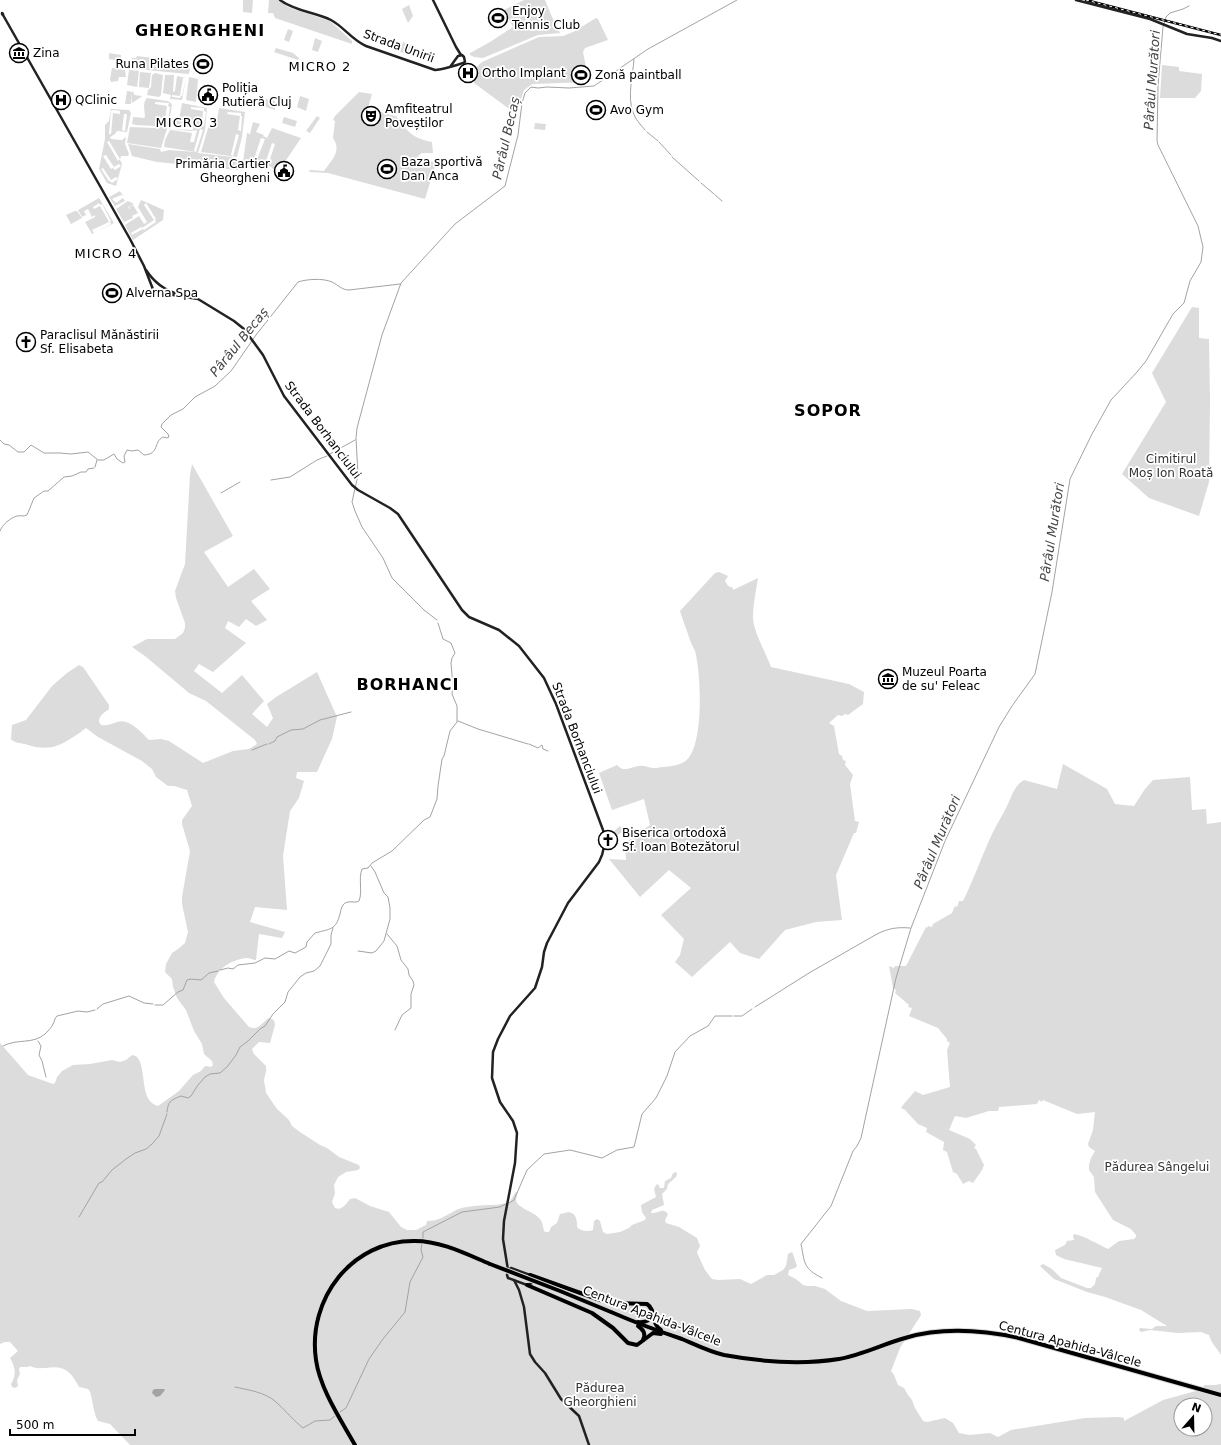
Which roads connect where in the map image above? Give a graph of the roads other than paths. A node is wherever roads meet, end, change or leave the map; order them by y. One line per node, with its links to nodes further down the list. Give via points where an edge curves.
1 (280, 0): 11 (main road, Strada Unirii, via 331,20 366,46 435,70)
2 (433, 0): 7 (main road)
3 (1076, 0): 6 (main road, via 1161,23 1187,34)
4 (0, 10): 5 (main road)
5 (2, 15): 12 (main road)
6 (1221, 41)
7 (456, 47): 8 (main road); 9 (main road)
8 (462, 55): 9 (main road); 10 (main road, via 465,60 463,64)
9 (457, 58): 10 (main road); 11 (main road, Strada Unirii)
10 (459, 64): 11 (main road, Strada Unirii)
11 (450, 67)
12 (144, 266): 13 (main road, via 161,287); 13 (main road, Strada Borhanciului, via 153,291 157,294)
13 (189, 297): 14 (main road, Strada Borhanciului, via 205,302 244,329 263,354 284,396 354,487 397,513 464,612 496,628 523,650 548,685 604,833 601,859 568,903 547,943 535,988 510,1016 493,1052 492,1078 500,1102 513,1121 517,1133 515,1163 504,1221 503,1248)
14 (507, 1261): 15 (main road, Strada Borhanciului); 16 (main road, Strada Borhanciului)
15 (511, 1268): 16 (main road); 17 (main road)
16 (508, 1270): 19 (main road, via 508,1276)
17 (530, 1275): 18 (highway); 20 (main road)
18 (539, 1278): 20 (highway); 24 (highway, via 606,1302 645,1304)
19 (514, 1280): 21 (main road); 23 (main road)
20 (532, 1282): 21 (main road); 22 (highway)
21 (524, 1284): 22 (highway); 23 (main road, via 519,1285)
22 (535, 1289): 27 (highway, via 598,1317 628,1343)
23 (519, 1290): 30 (main road, via 524,1307 530,1354 561,1399 579,1416)
24 (653, 1311): 25 (highway, via 650,1319 643,1322); 26 (highway, via 654,1322 658,1328)
25 (611, 1312): 26 (highway, Centura Apahida-Vâlcele); 27 (highway, via 642,1329 645,1335); 29 (highway, Centura Apahida-Vâlcele, bridge, via 441,1245 425,1241 403,1242 374,1250 344,1270 334,1282 322,1303 315,1330 316,1361 325,1388)
26 (683, 1340): 27 (highway, via 653,1333); 28 (highway, Centura Apahida-Vâlcele, via 724,1354 769,1361 806,1362 840,1359 914,1336 944,1332 980,1332 1019,1338)
27 (641, 1343)
28 (1221, 1395)
29 (355, 1445)
30 (588, 1445)

